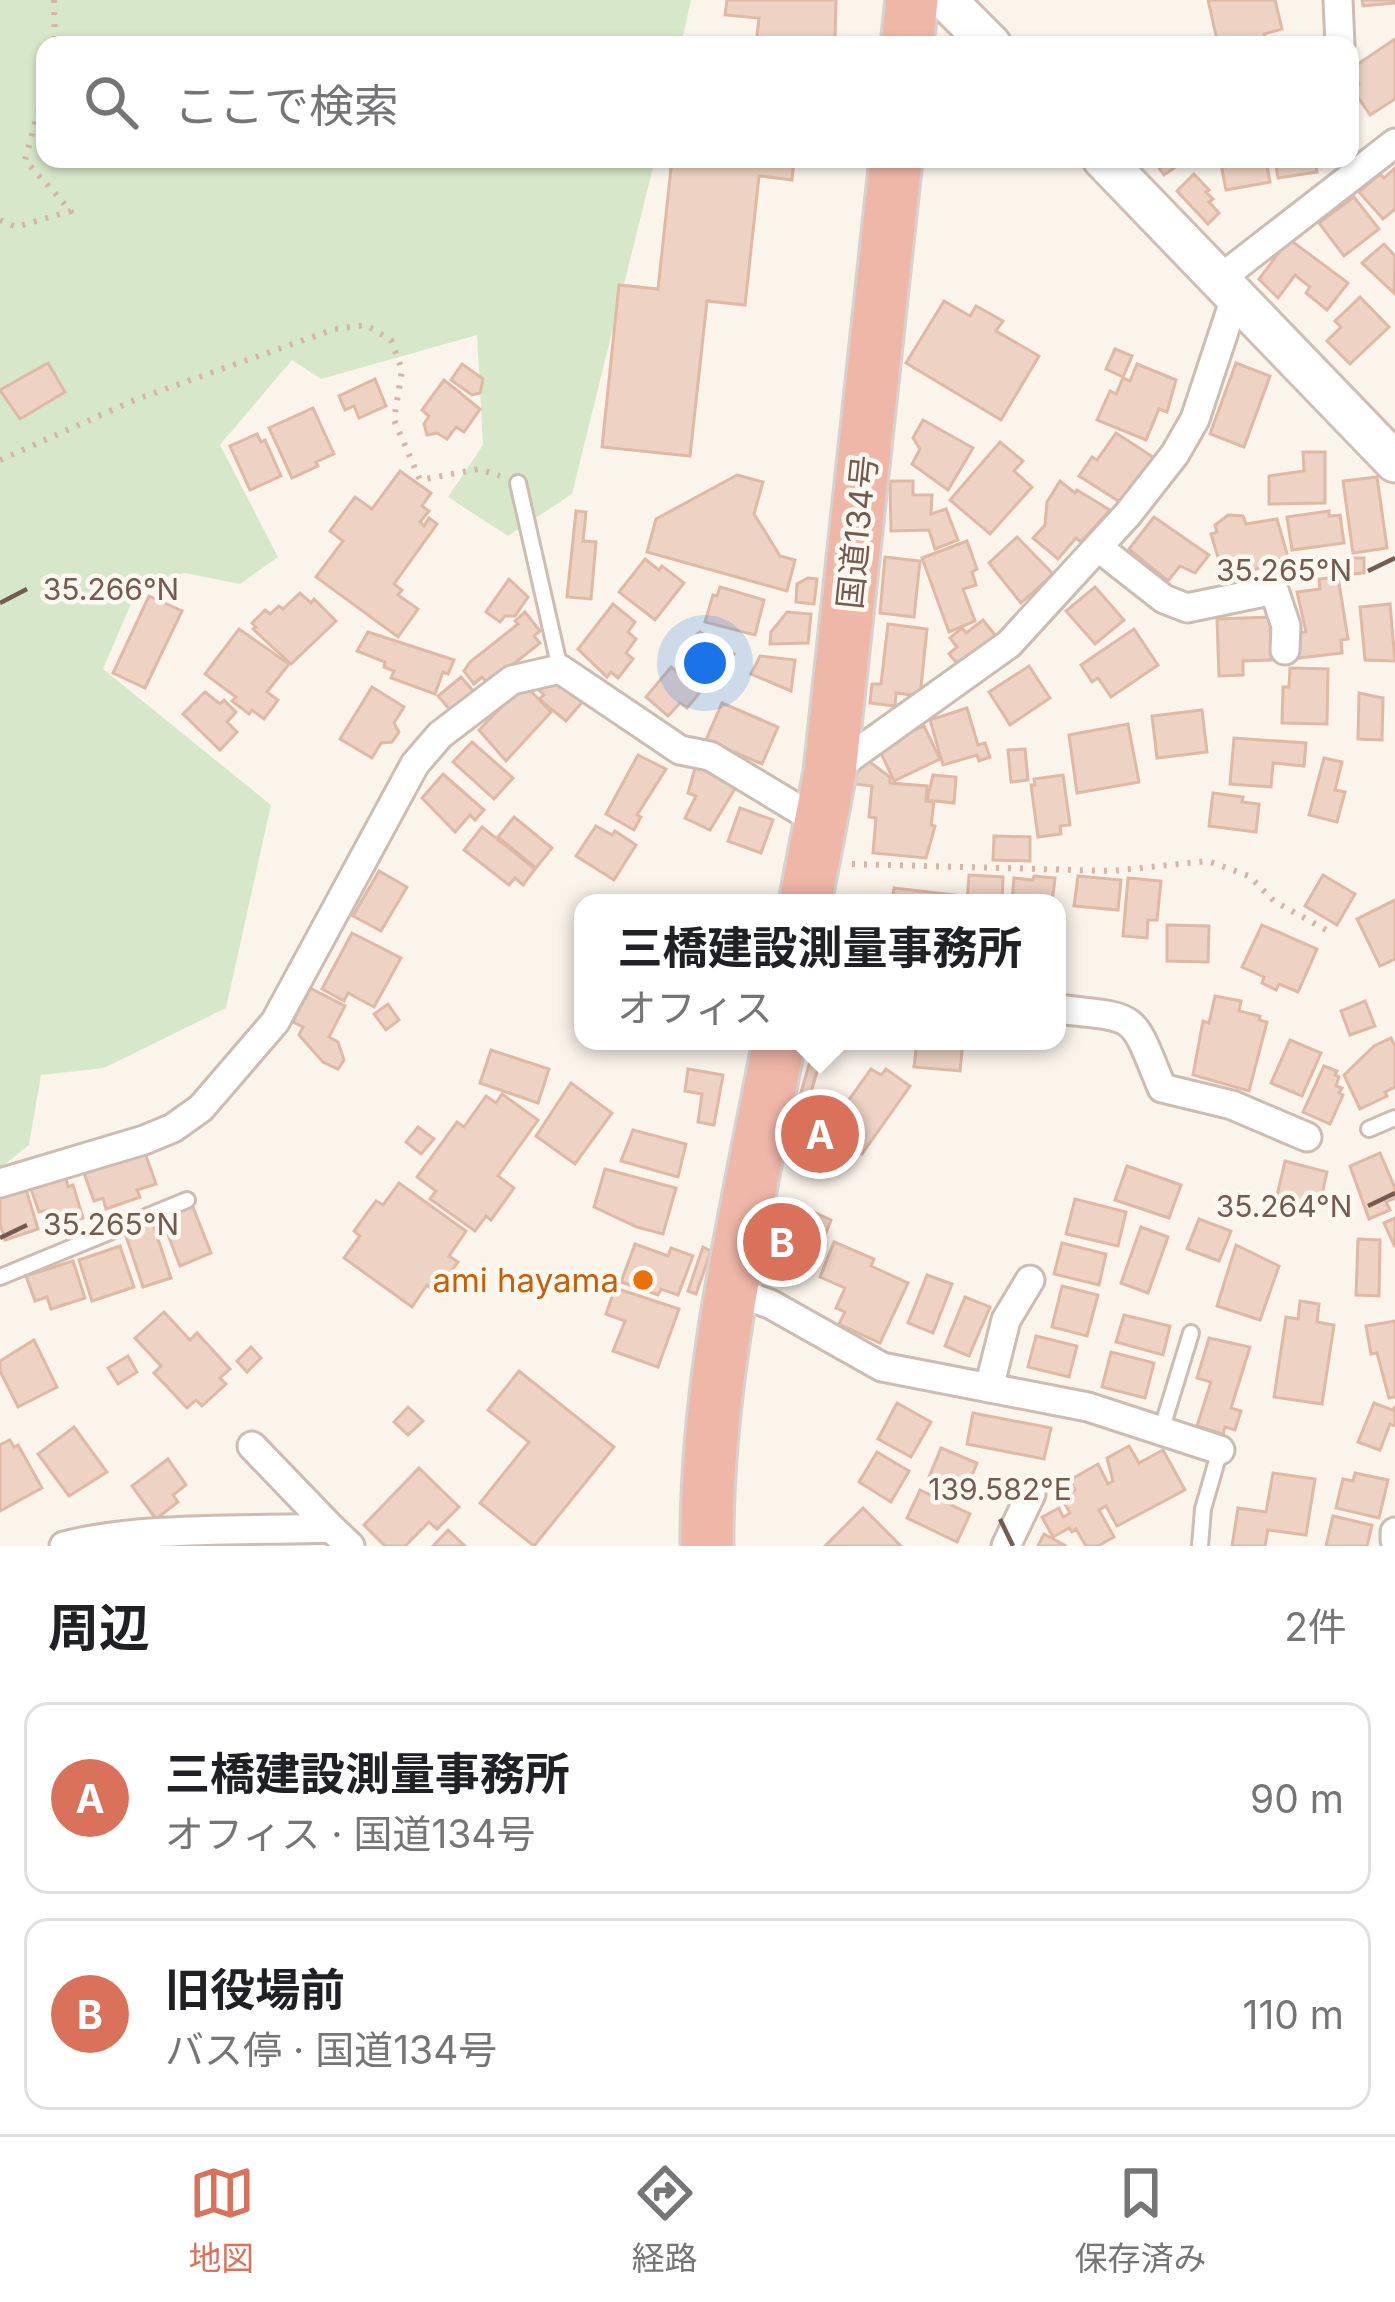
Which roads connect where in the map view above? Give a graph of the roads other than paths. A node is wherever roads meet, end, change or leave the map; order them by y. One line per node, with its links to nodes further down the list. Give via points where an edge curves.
1 (912, 0): 4 (highway)
2 (946, 0): 5 (street)
3 (1338, 0): 6 (street)
4 (909, 36)
5 (982, 36)
6 (1340, 36)
7 (1395, 143): 8 (street)
8 (1359, 162)
9 (895, 168): 18 (highway, 国道134号)
10 (1112, 168): 12 (street)
11 (1347, 168): 12 (street)
12 (1228, 287): 13 (street); 15 (street, via 1195,419)
13 (1395, 462)
14 (518, 483): 17 (lane)
15 (1099, 548): 16 (street, via 1163,599 1187,608 1274,590); 18 (street, via 1009,644)
16 (1285, 650)
17 (560, 669): 19 (street, via 680,750 710,756); 26 (street, via 512,680 415,764 275,1022 201,1108 144,1140)
18 (830, 772): 19 (highway, 国道134号)
19 (818, 837): 20 (highway, 国道134号)
20 (807, 894)
21 (1066, 1010): 25 (street, via 1124,1017 1137,1027 1162,1088)
22 (777, 1050): 30 (highway)
23 (1395, 1118): 24 (lane)
24 (1369, 1129)
25 (1307, 1136)
26 (0, 1183)
27 (187, 1200): 28 (lane)
28 (0, 1277)
29 (1030, 1280): 32 (street, via 1006,1320)
30 (733, 1291): 32 (street, via 882,1367); 39 (highway, via 709,1449)
31 (1191, 1334): 33 (lane)
32 (989, 1388): 33 (street)
33 (1161, 1431): 35 (street)
34 (252, 1446): 37 (street)
35 (1220, 1450): 41 (lane)
36 (1030, 1494): 40 (street)
37 (340, 1537): 38 (street, via 154,1535)
38 (64, 1546)
39 (707, 1546)
40 (1006, 1546)
41 (1200, 1546)

